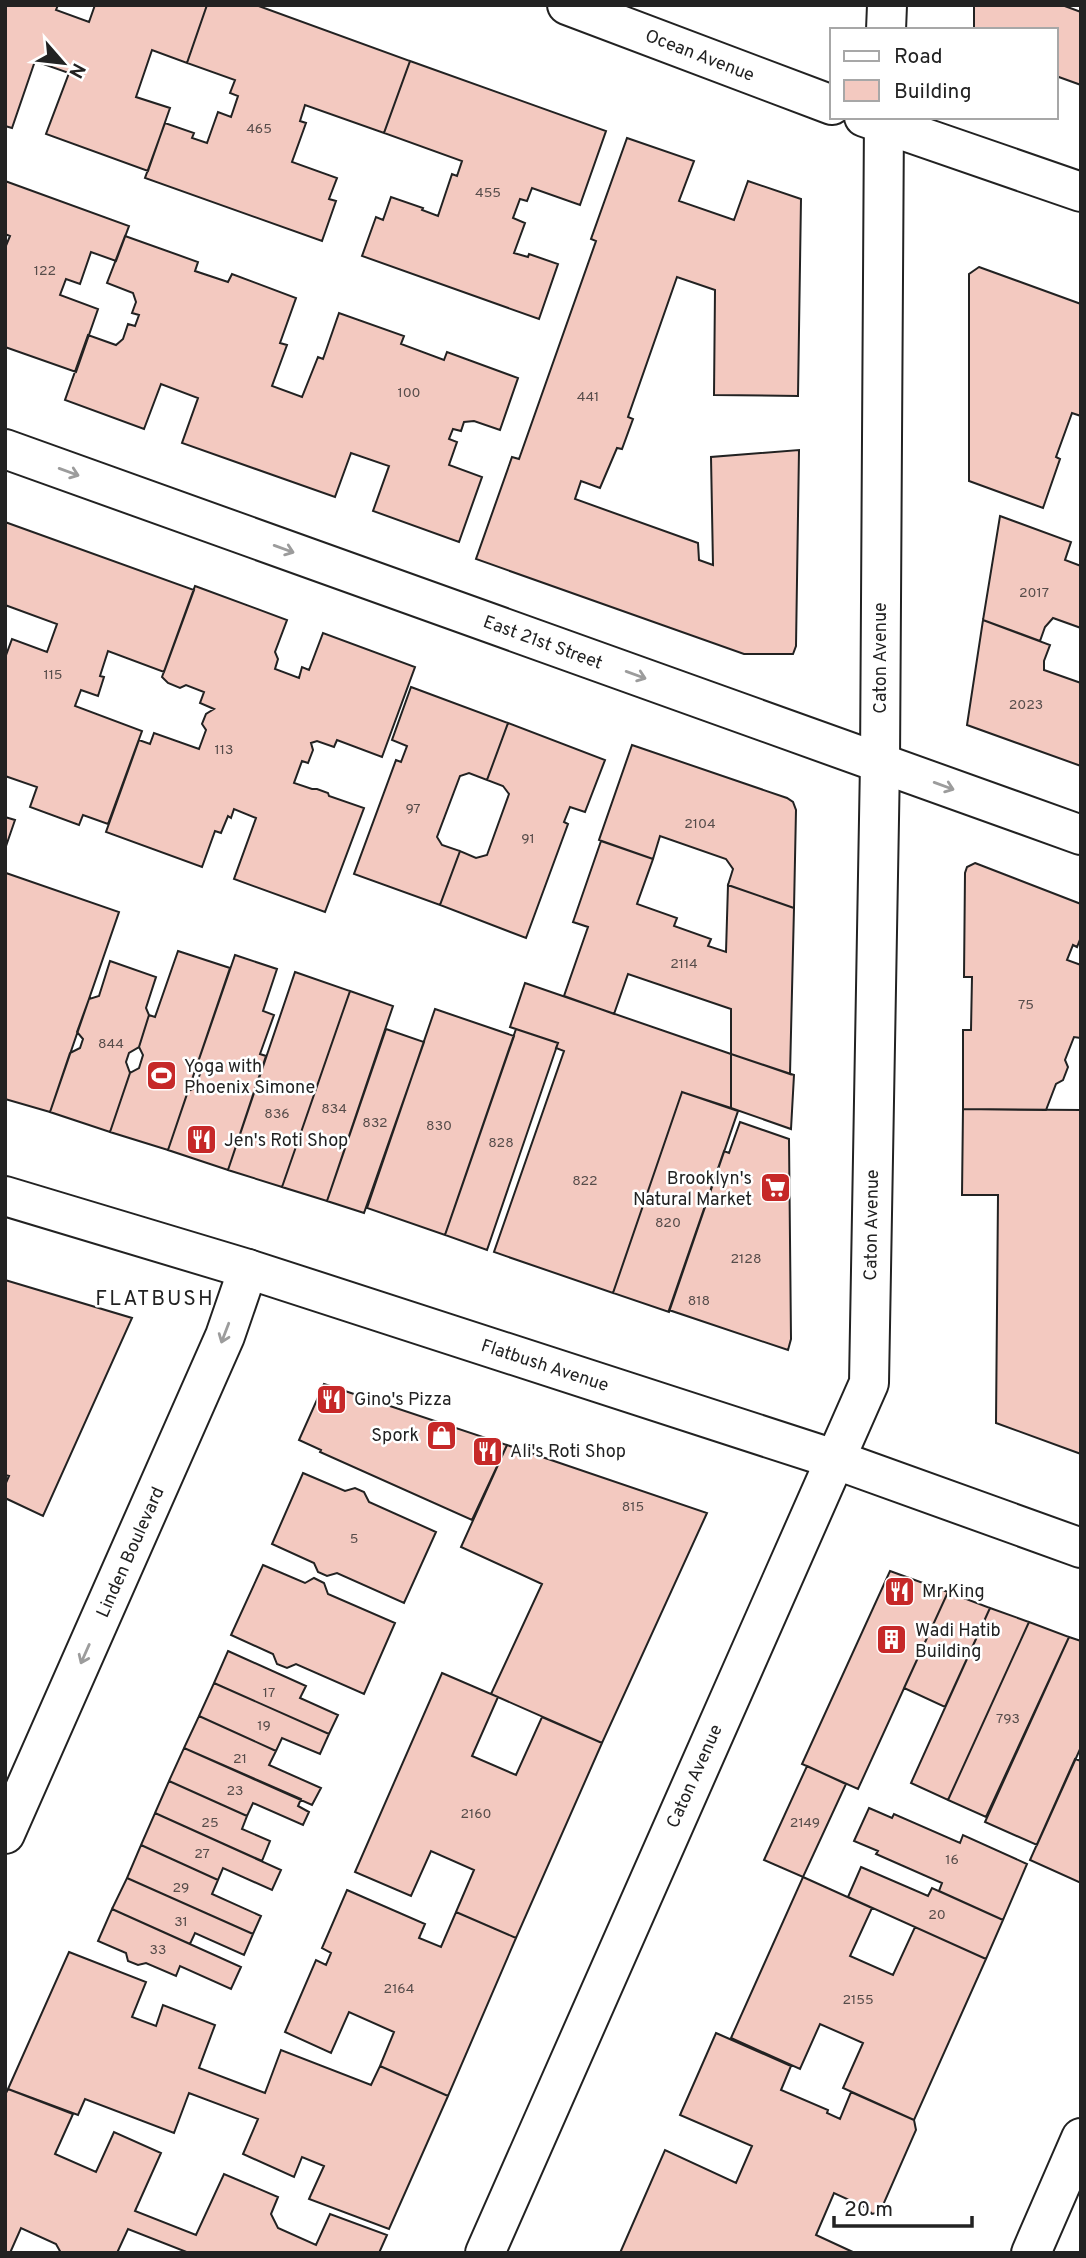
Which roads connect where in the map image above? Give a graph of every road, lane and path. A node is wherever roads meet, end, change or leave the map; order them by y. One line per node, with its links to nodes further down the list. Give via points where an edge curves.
1 (567, 5): 4 (main road, Ocean Avenue)
2 (887, 5): 3 (main road)
3 (886, 28)
4 (830, 104)
5 (877, 120): 6 (main road); 8 (main road, Caton Avenue)
6 (1081, 192)
7 (5, 449): 8 (main road, East 21st Street, one-way to 8)
8 (880, 763): 9 (main road, East 21st Street, one-way to 9); 12 (main road, Caton Avenue, via 869,1383)
9 (1081, 835)
10 (5, 1196): 11 (main road, Flatbush Avenue)
11 (248, 1269): 12 (main road, Flatbush Avenue); 14 (main road, Linden Boulevard, one-way to 14, via 225,1336)
12 (834, 1459): 13 (main road, Flatbush Avenue); 16 (main road, Caton Avenue)
13 (1081, 1548)
14 (5, 1834)
15 (1081, 2138): 17 (main road)
16 (485, 2253)
17 (1031, 2253)

